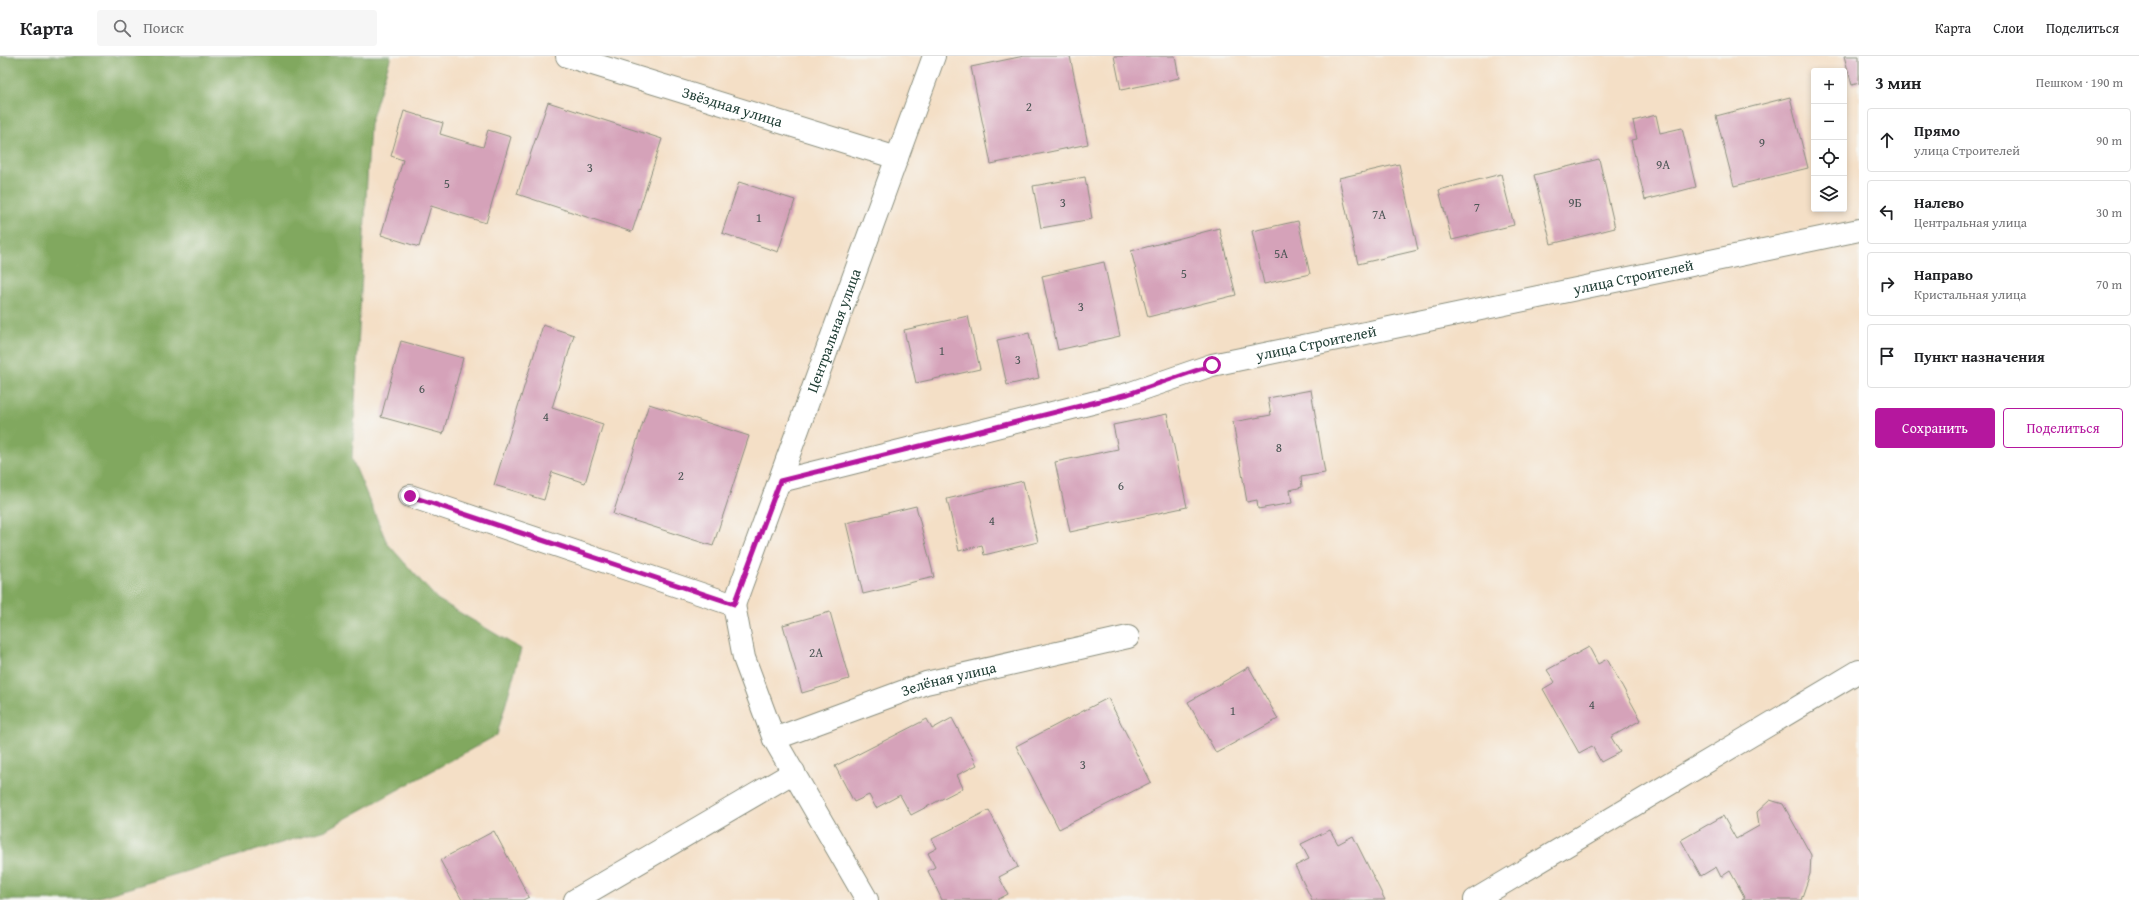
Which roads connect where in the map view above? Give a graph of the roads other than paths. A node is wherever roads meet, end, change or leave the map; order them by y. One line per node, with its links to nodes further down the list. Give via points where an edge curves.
1 (568, 56): 3 (street, Звёздная улица)
2 (934, 56): 3 (street, Центральная улица)
3 (897, 158): 5 (street, Центральная улица)
4 (1859, 230): 5 (street, улица Строителей, via 1212,365 1128,394)
5 (780, 481): 7 (street, Центральная улица)
6 (410, 496): 7 (street)
7 (734, 604): 10 (street, via 744,658)
8 (1128, 637): 10 (street, Зелёная улица, via 926,683)
9 (1859, 671): 14 (street)
10 (774, 739): 11 (street)
11 (794, 772): 12 (street); 13 (street)
12 (575, 900)
13 (867, 900)
14 (1475, 900)

